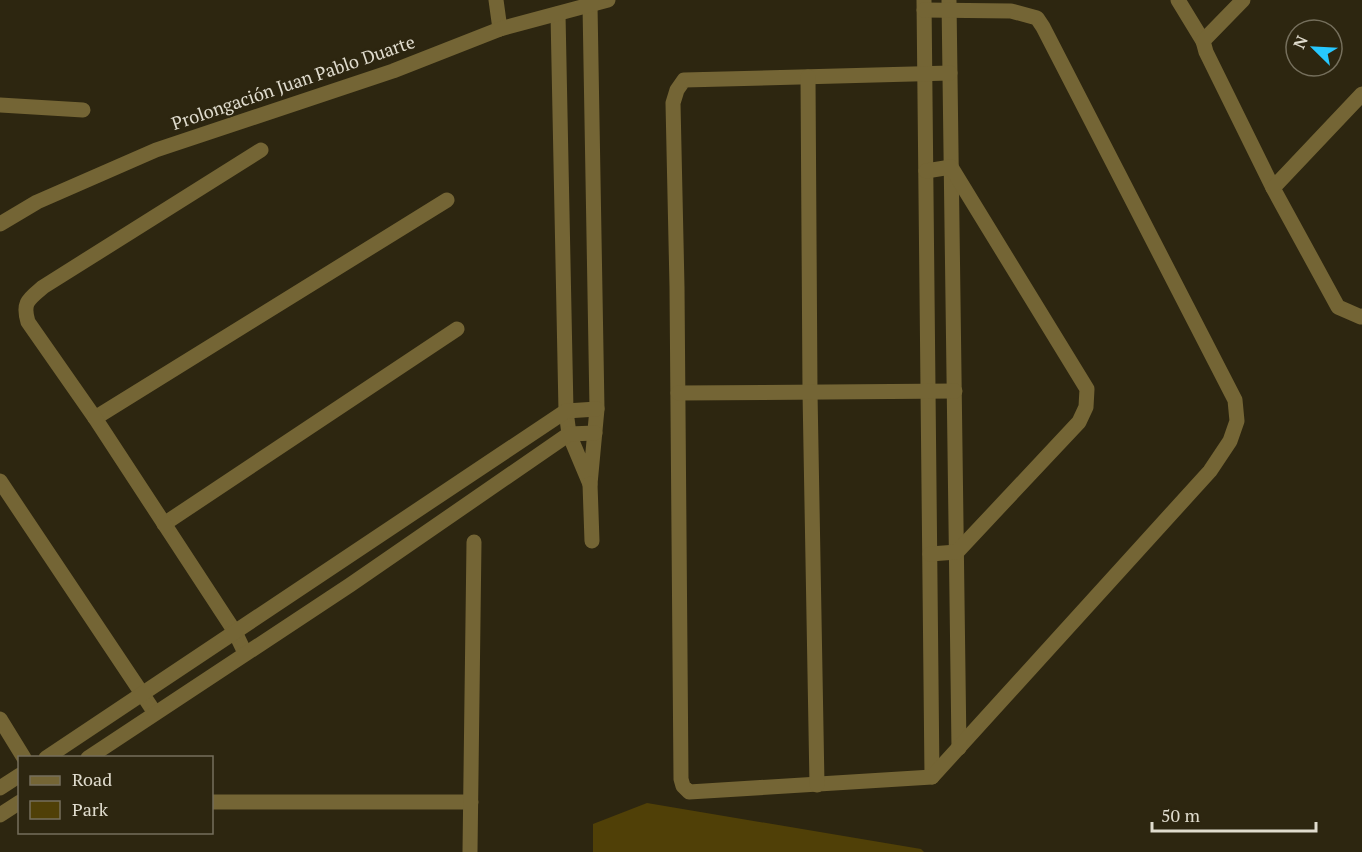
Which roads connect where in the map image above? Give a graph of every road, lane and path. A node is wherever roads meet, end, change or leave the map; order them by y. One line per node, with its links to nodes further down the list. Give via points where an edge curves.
1 (496, 0): 9 (street)
2 (609, 0): 5 (street, Prolongación Juan Pablo Duarte)
3 (1178, 0): 10 (street)
4 (1243, 0): 10 (street)
5 (590, 5): 8 (street, Prolongación Juan Pablo Duarte); 29 (street)
6 (924, 5): 7 (street); 12 (street)
7 (949, 5): 11 (street); 46 (street, via 1011,11 1037,18 1044,27 1234,400 1237,421 1230,441 1210,471)
8 (558, 14): 9 (street, Prolongación Juan Pablo Duarte); 30 (street)
9 (500, 29): 22 (street, Prolongación Juan Pablo Duarte, via 393,71 156,150 37,202)
10 (1203, 41): 20 (street)
11 (950, 73): 12 (street); 18 (street)
12 (925, 74): 13 (street); 19 (street)
13 (808, 77): 27 (street); 28 (street, via 684,80 678,90 673,103)
14 (1362, 94): 20 (street)
15 (0, 105): 16 (street)
16 (82, 110)
17 (261, 150): 31 (street, via 44,286 28,300 28,322)
18 (951, 168): 19 (street); 26 (street); 39 (street, via 1087,389 1086,407 1079,422)
19 (926, 171): 25 (street)
20 (1273, 188): 23 (street, via 1338,307)
21 (447, 200): 31 (street)
22 (0, 224)
23 (1362, 316)
24 (457, 329): 36 (street)
25 (928, 391): 26 (street); 27 (street); 40 (street)
26 (955, 391): 39 (street)
27 (810, 392): 28 (street); 52 (street)
28 (678, 393): 52 (street, via 683,786 689,792)
29 (597, 409): 30 (street); 32 (street)
30 (566, 411): 33 (street); 41 (street)
31 (95, 418): 36 (street)
32 (595, 433): 33 (street); 35 (street)
33 (569, 434): 35 (street); 42 (street)
34 (0, 481): 43 (street)
35 (590, 484): 38 (street)
36 (164, 524): 41 (street)
37 (474, 542): 55 (street)
38 (592, 542)
39 (957, 552): 40 (street); 46 (street)
40 (930, 554): 51 (street)
41 (235, 632): 42 (street); 43 (street)
42 (245, 653): 44 (street)
43 (141, 694): 44 (street); 48 (street)
44 (154, 713): 49 (street)
45 (0, 719): 47 (street)
46 (959, 748): 51 (street)
47 (23, 756)
48 (49, 756)
49 (91, 756)
50 (18, 776): 53 (street)
51 (932, 777): 52 (street)
52 (817, 785)
53 (0, 788)
54 (213, 802): 55 (street)
55 (471, 802): 58 (street)
56 (18, 803): 57 (street)
57 (0, 815)
58 (470, 852)

